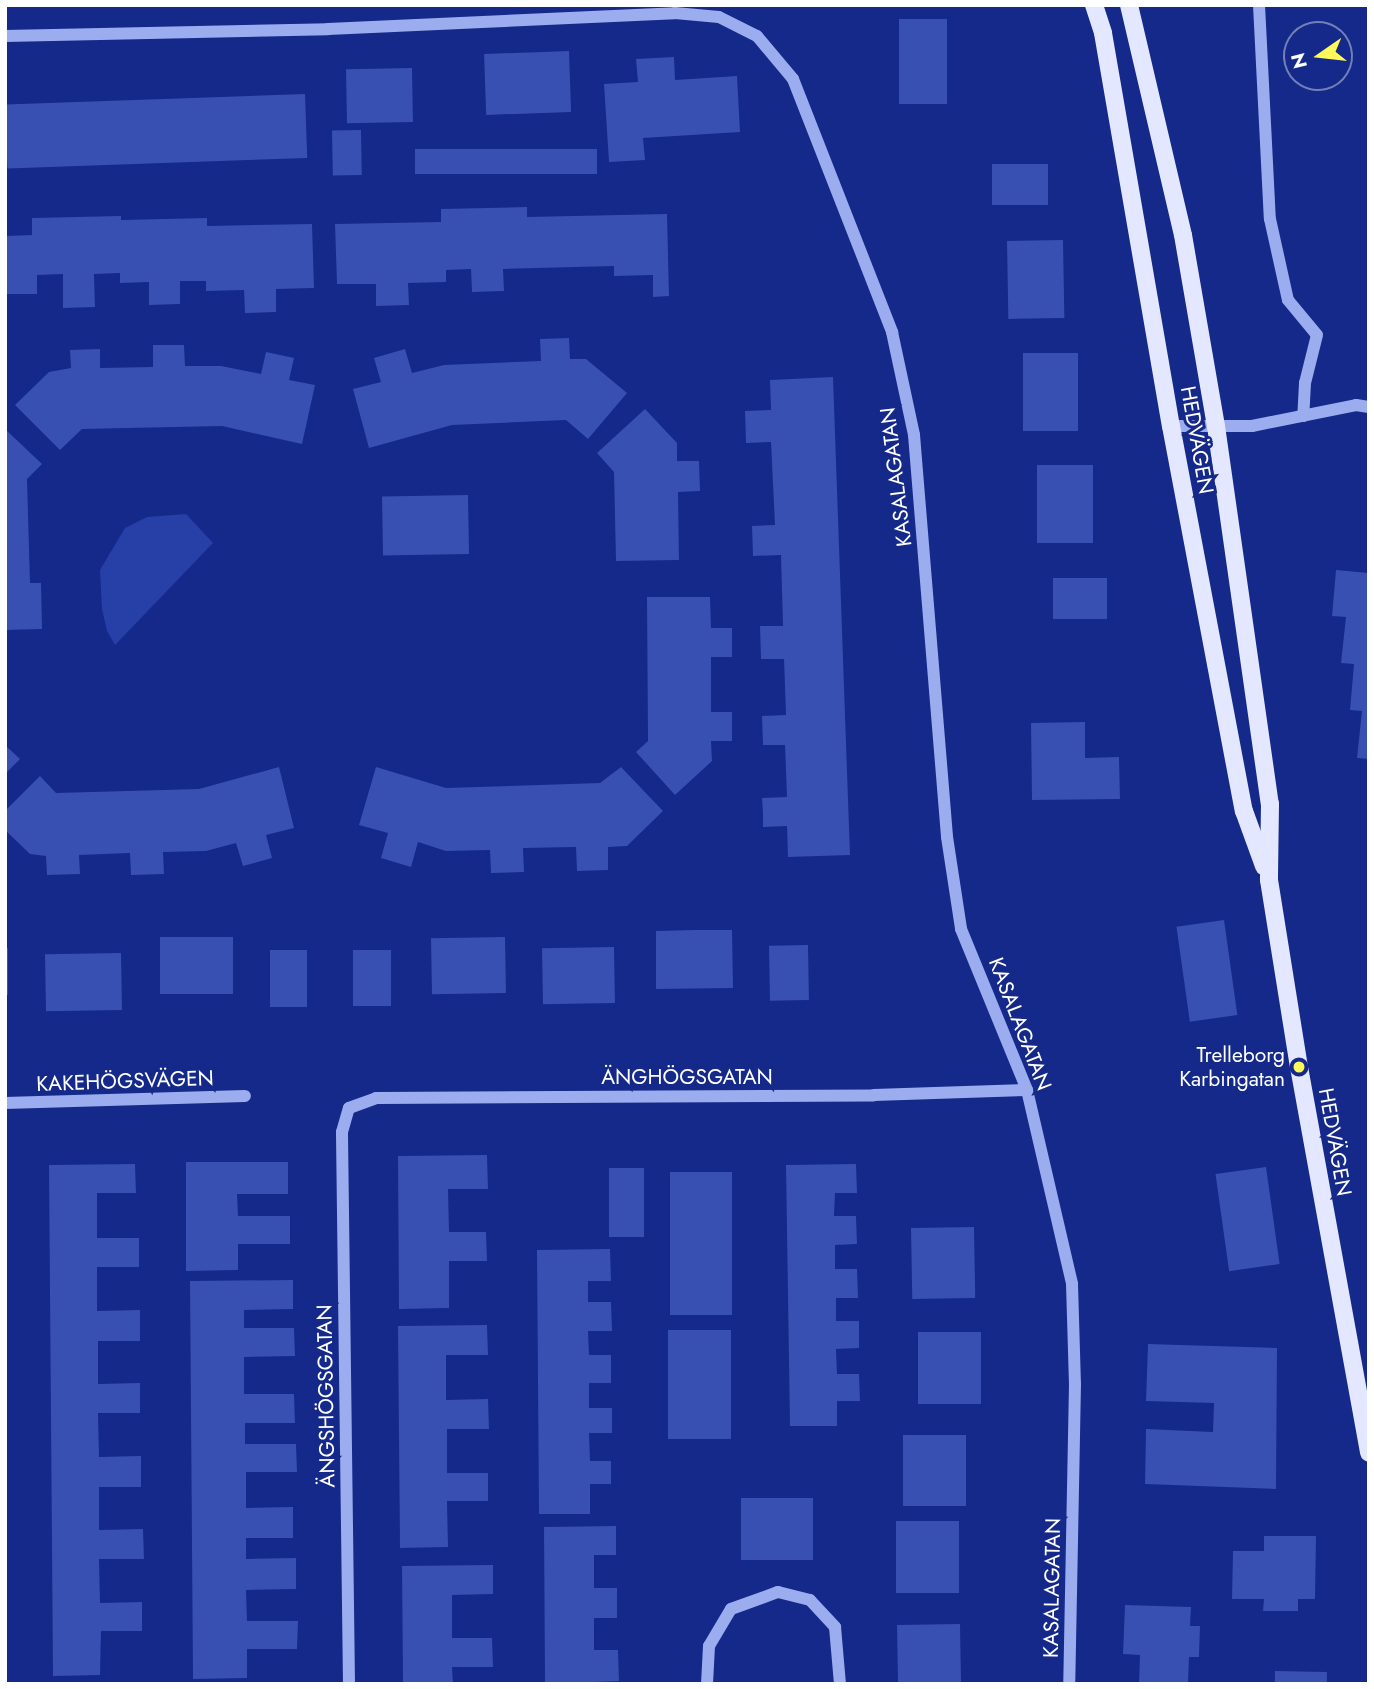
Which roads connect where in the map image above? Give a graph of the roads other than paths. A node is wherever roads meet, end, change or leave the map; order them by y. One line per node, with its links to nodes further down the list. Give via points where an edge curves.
1 (1094, 5): 7 (main road, HEDVÄGEN, via 1103,33)
2 (1129, 5): 8 (main road, HEDVÄGEN, via 1183,234)
3 (1259, 5): 6 (street, via 1270,219 1288,300 1317,335 1305,383)
4 (5, 36): 10 (street, KASALAGATAN, via 328,29 675,13 719,17 757,36 793,79 892,332 914,435 947,837 961,929)
5 (1369, 407): 6 (street, via 1356,405)
6 (1303, 416): 8 (street, via 1252,426)
7 (1171, 426): 8 (street); 9 (main road, HEDVÄGEN, via 1244,811)
8 (1216, 426): 9 (main road, HEDVÄGEN, via 1270,804)
9 (1269, 880): 14 (main road, HEDVÄGEN)
10 (1027, 1090): 13 (street, ÄNGHÖGSGATAN, via 376,1098); 19 (street, KASALAGATAN, via 1072,1284 1075,1384)
11 (245, 1096): 12 (street, KAKEHÖGSVÄGEN)
12 (5, 1103)
13 (349, 1108): 16 (street, ÄNGSHÖGSGATAN, via 342,1132)
14 (1366, 1425): 15 (main road, HEDVÄGEN)
15 (1369, 1453)
16 (349, 1684)
17 (707, 1684): 18 (street, via 709,1646 731,1609 778,1592 810,1600 835,1628)
18 (840, 1684)
19 (1069, 1684)

